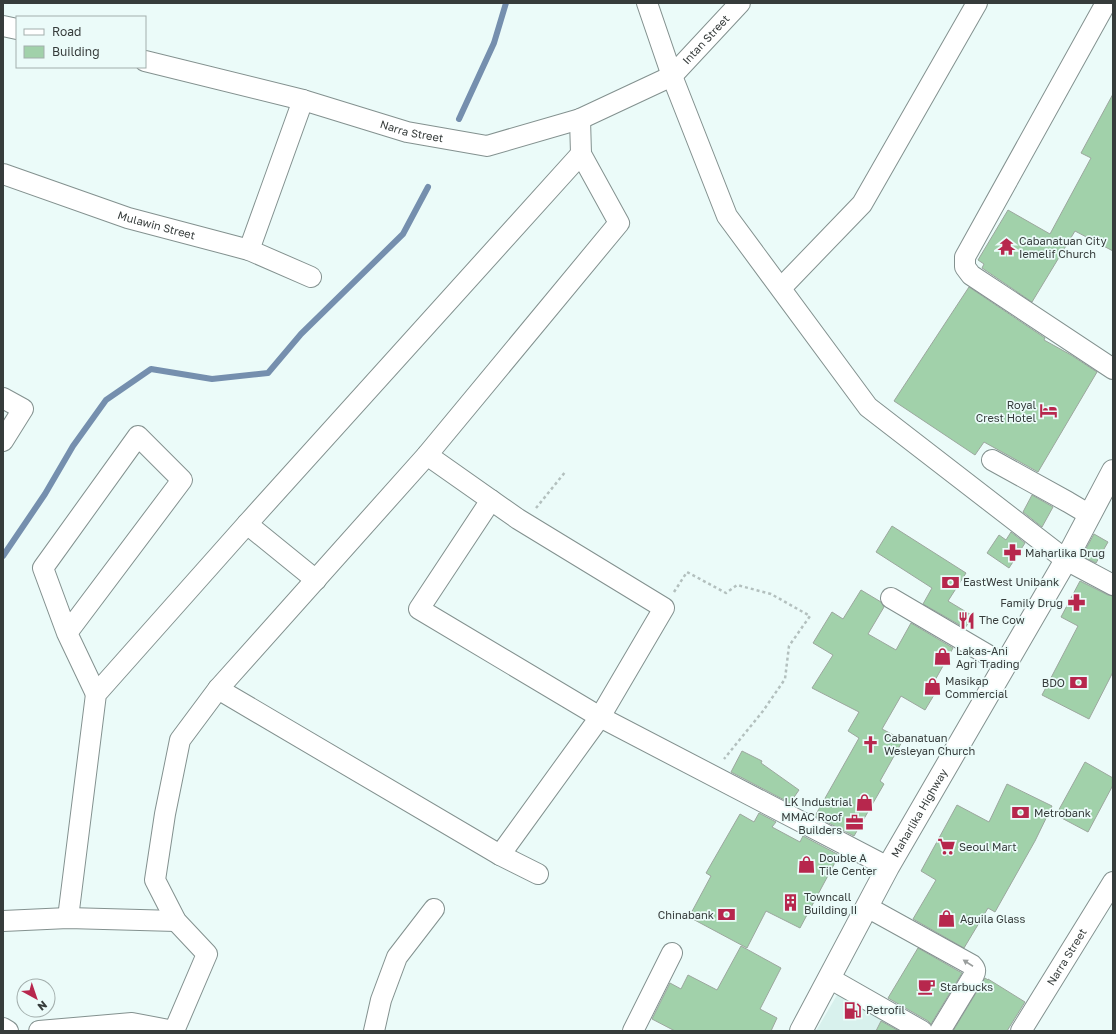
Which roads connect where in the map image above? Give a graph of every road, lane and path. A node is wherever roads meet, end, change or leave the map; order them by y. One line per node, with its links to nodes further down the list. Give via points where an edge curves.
1 (647, 3): 9 (street)
2 (740, 3): 9 (street, Intan Street)
3 (977, 3): 16 (street, via 862,204)
4 (1107, 3): 5 (street); 17 (street, via 965,257 965,267 971,275)
5 (1113, 6)
6 (3, 26): 7 (street)
7 (16, 29)
8 (146, 61): 10 (street, Narra Street)
9 (672, 76): 11 (street, Narra Street); 16 (street, via 727,216)
10 (303, 100): 11 (street, Narra Street, via 407,132 487,146); 14 (street)
11 (580, 119): 12 (street)
12 (581, 154): 20 (street, via 619,223); 27 (street)
13 (3, 174): 14 (street, Mulawin Street, via 128,218)
14 (249, 250): 15 (street, Mulawin Street)
15 (311, 278)
16 (781, 288): 28 (street, via 868,407)
17 (1113, 369)
18 (3, 398): 19 (street, via 23,409)
19 (3, 441)
20 (427, 455): 24 (street); 29 (street)
21 (992, 460): 25 (street)
22 (566, 471): 26 (path)
23 (1113, 471): 25 (main road, Maharlika Highway)
24 (491, 500): 26 (street); 37 (street, via 419,609)
25 (1090, 515): 28 (main road, Maharlika Highway)
26 (525, 523): 32 (street)
27 (247, 524): 29 (street); 36 (street)
28 (1066, 560): 30 (street); 34 (main road, Maharlika Highway)
29 (316, 580): 35 (street)
30 (1113, 585)
31 (891, 598): 34 (street)
32 (664, 608): 37 (street); 38 (path, via 687,572 726,593 736,585 771,594 810,616 789,646 784,679 763,711)
33 (67, 633): 33 (street, via 43,568 138,436 182,480); 36 (street)
34 (1005, 665): 40 (main road, Maharlika Highway)
35 (218, 689): 39 (street); 47 (street, via 180,740 165,814 155,880)
36 (96, 694): 45 (street)
37 (600, 717): 38 (street); 39 (street)
38 (712, 775): 40 (street)
39 (500, 855): 41 (street)
40 (888, 867): 43 (main road, Maharlika Highway)
41 (538, 874)
42 (1112, 886): 59 (street, Narra Street)
43 (867, 907): 49 (main road, Maharlika Highway); 58 (street, one-way to 43, via 974,975 974,967)
44 (434, 909): 54 (street, via 397,957 381,1000)
45 (68, 918): 46 (street); 47 (street)
46 (3, 921)
47 (176, 921): 53 (street, via 207,954)
48 (672, 953): 55 (street)
49 (829, 978): 56 (main road, Maharlika Highway); 57 (street)
50 (3, 1028): 51 (street)
51 (8, 1031)
52 (38, 1031): 53 (street, via 132,1023)
53 (174, 1031)
54 (374, 1031)
55 (633, 1031)
56 (801, 1031)
57 (922, 1031)
58 (940, 1031)
59 (1021, 1031)

